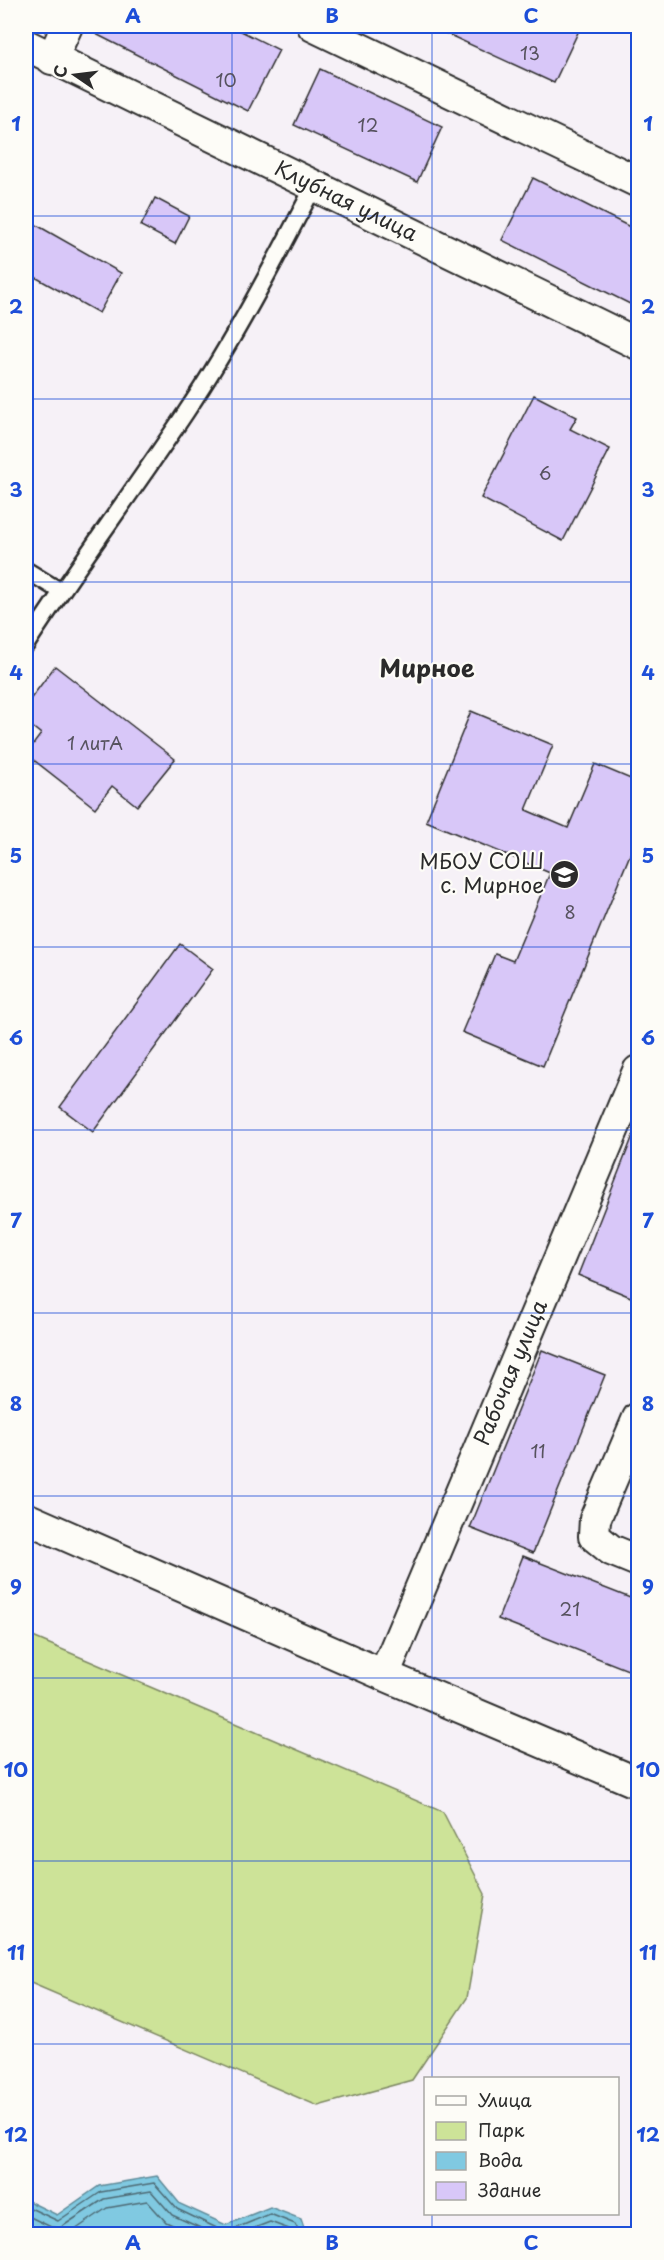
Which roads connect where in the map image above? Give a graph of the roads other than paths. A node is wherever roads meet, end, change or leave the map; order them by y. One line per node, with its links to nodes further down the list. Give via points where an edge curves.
1 (67, 26): 4 (street)
2 (314, 26): 5 (street)
3 (26, 45): 4 (street, Клубная улица)
4 (52, 58): 6 (street, Клубная улица)
5 (639, 183)
6 (314, 186): 7 (street, Клубная улица); 9 (lane, via 261,289 187,411)
7 (639, 344)
8 (26, 570): 9 (lane)
9 (60, 591): 10 (lane)
10 (26, 645)
11 (639, 1071): 15 (street, Рабочая улица)
12 (639, 1418): 14 (street, via 595,1519 594,1536 611,1550)
13 (26, 1518): 15 (street)
14 (639, 1561)
15 (384, 1675): 16 (street)
16 (639, 1783)

